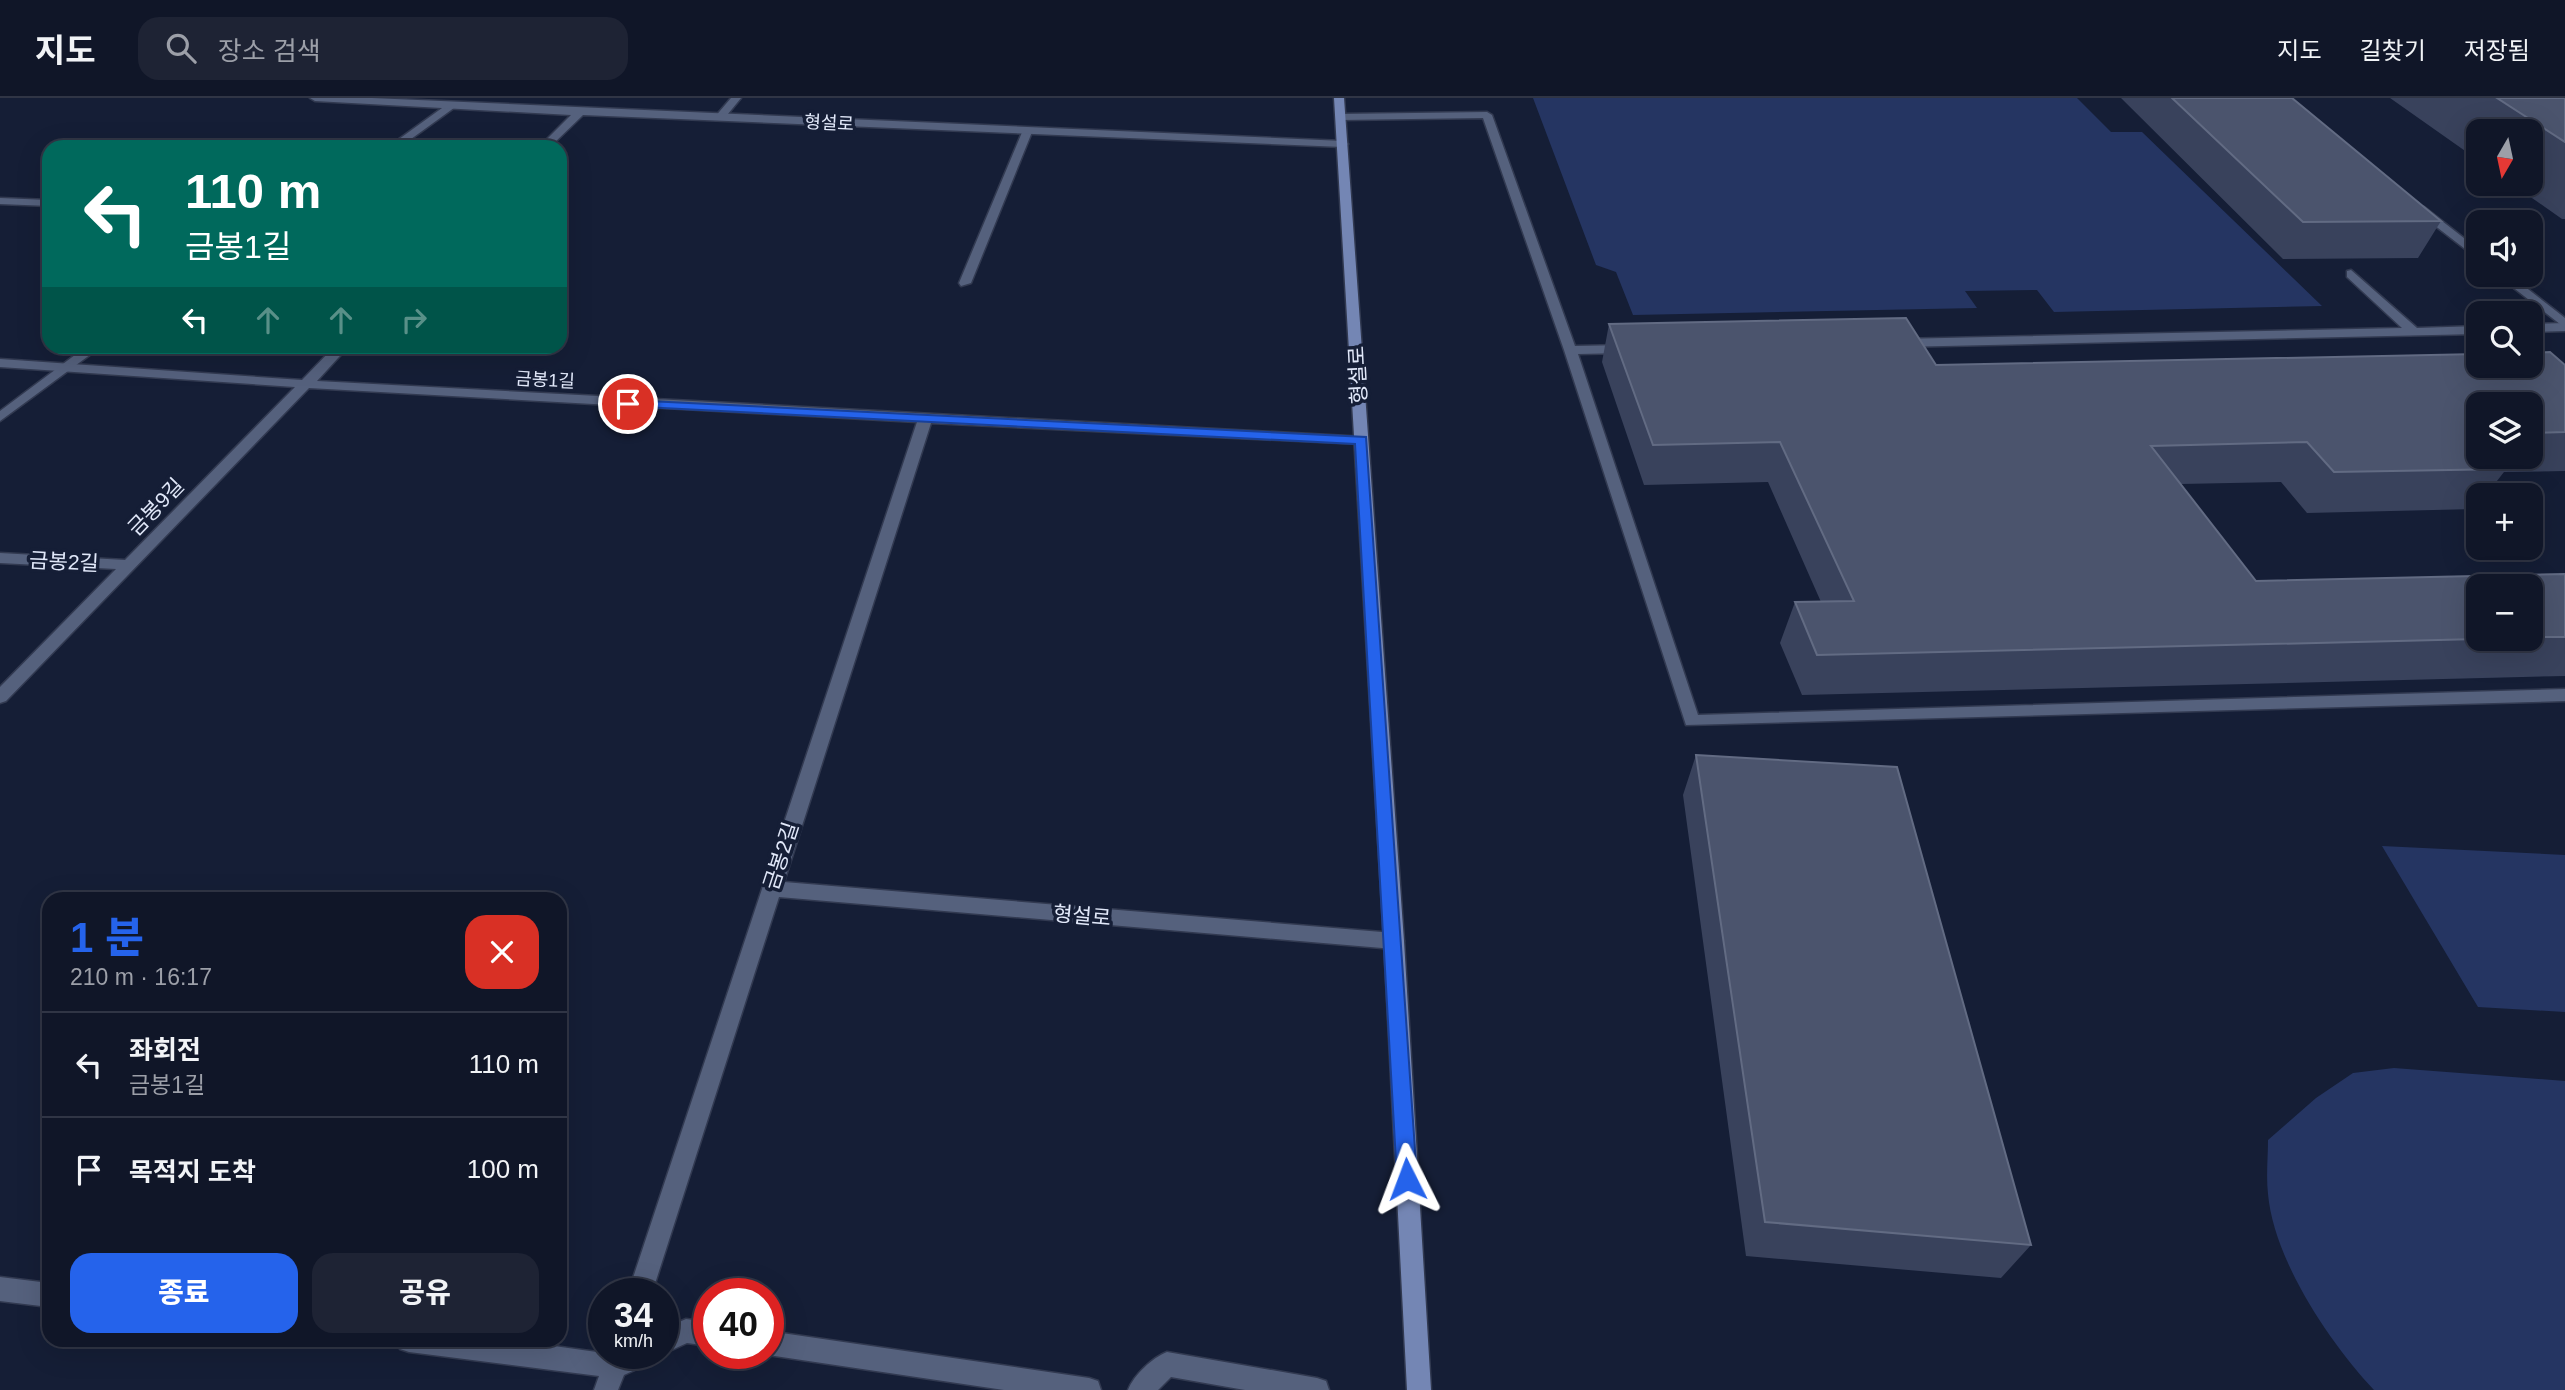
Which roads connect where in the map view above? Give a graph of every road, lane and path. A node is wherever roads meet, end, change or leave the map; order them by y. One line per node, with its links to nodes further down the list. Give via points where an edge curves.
1 (315, 98): 4 (street, 형설로)
2 (736, 98): 7 (street)
3 (1339, 98): 6 (street, 형설로)
4 (453, 105): 5 (street, 형설로); 9 (street)
5 (580, 112): 7 (street, 형설로); 10 (street)
6 (1341, 117): 11 (street, 형설로); 25 (street, via 1487,115)
7 (719, 118): 8 (street, 형설로)
8 (1027, 132): 11 (street, 형설로); 17 (street)
9 (403, 140)
10 (551, 140)
11 (1343, 144): 33 (street, 형설로)
12 (0, 201): 14 (street)
13 (2412, 202): 15 (street)
14 (42, 203)
15 (2466, 245)
16 (2351, 274): 21 (street)
17 (965, 283)
18 (2518, 287): 19 (street)
19 (2565, 326): 20 (street)
20 (2543, 327)
21 (2413, 331): 22 (street); 23 (street)
22 (2466, 333)
23 (1888, 343)
24 (1639, 349): 25 (street)
25 (1570, 350): 36 (street, via 1692,721)
26 (84, 354): 29 (street)
27 (335, 354): 30 (street, 금봉9길)
28 (0, 363): 29 (street, 금봉1길)
29 (63, 368): 30 (street, 금봉1길); 31 (street)
30 (303, 386): 32 (street, 금봉1길); 35 (street, 금봉9길)
31 (0, 416)
32 (925, 420): 33 (street, 금봉1길); 38 (street, 금봉2길)
33 (1361, 440): 39 (street, 형설로)
34 (0, 558): 35 (street, 금봉2길)
35 (129, 565): 37 (street, 금봉9길)
36 (2565, 695)
37 (0, 697)
38 (771, 889): 39 (street, 형설로); 40 (street, 금봉2길)
39 (1394, 942): 51 (street, 형설로)
40 (645, 1278)
41 (0, 1289): 42 (street)
42 (42, 1294)
43 (784, 1345): 48 (street)
44 (482, 1347): 45 (street)
45 (588, 1357)
46 (614, 1369): 47 (street)
47 (606, 1390)
48 (1089, 1390)
49 (1140, 1390): 50 (street, via 1167,1364)
50 (1317, 1390)
51 (1419, 1390)

